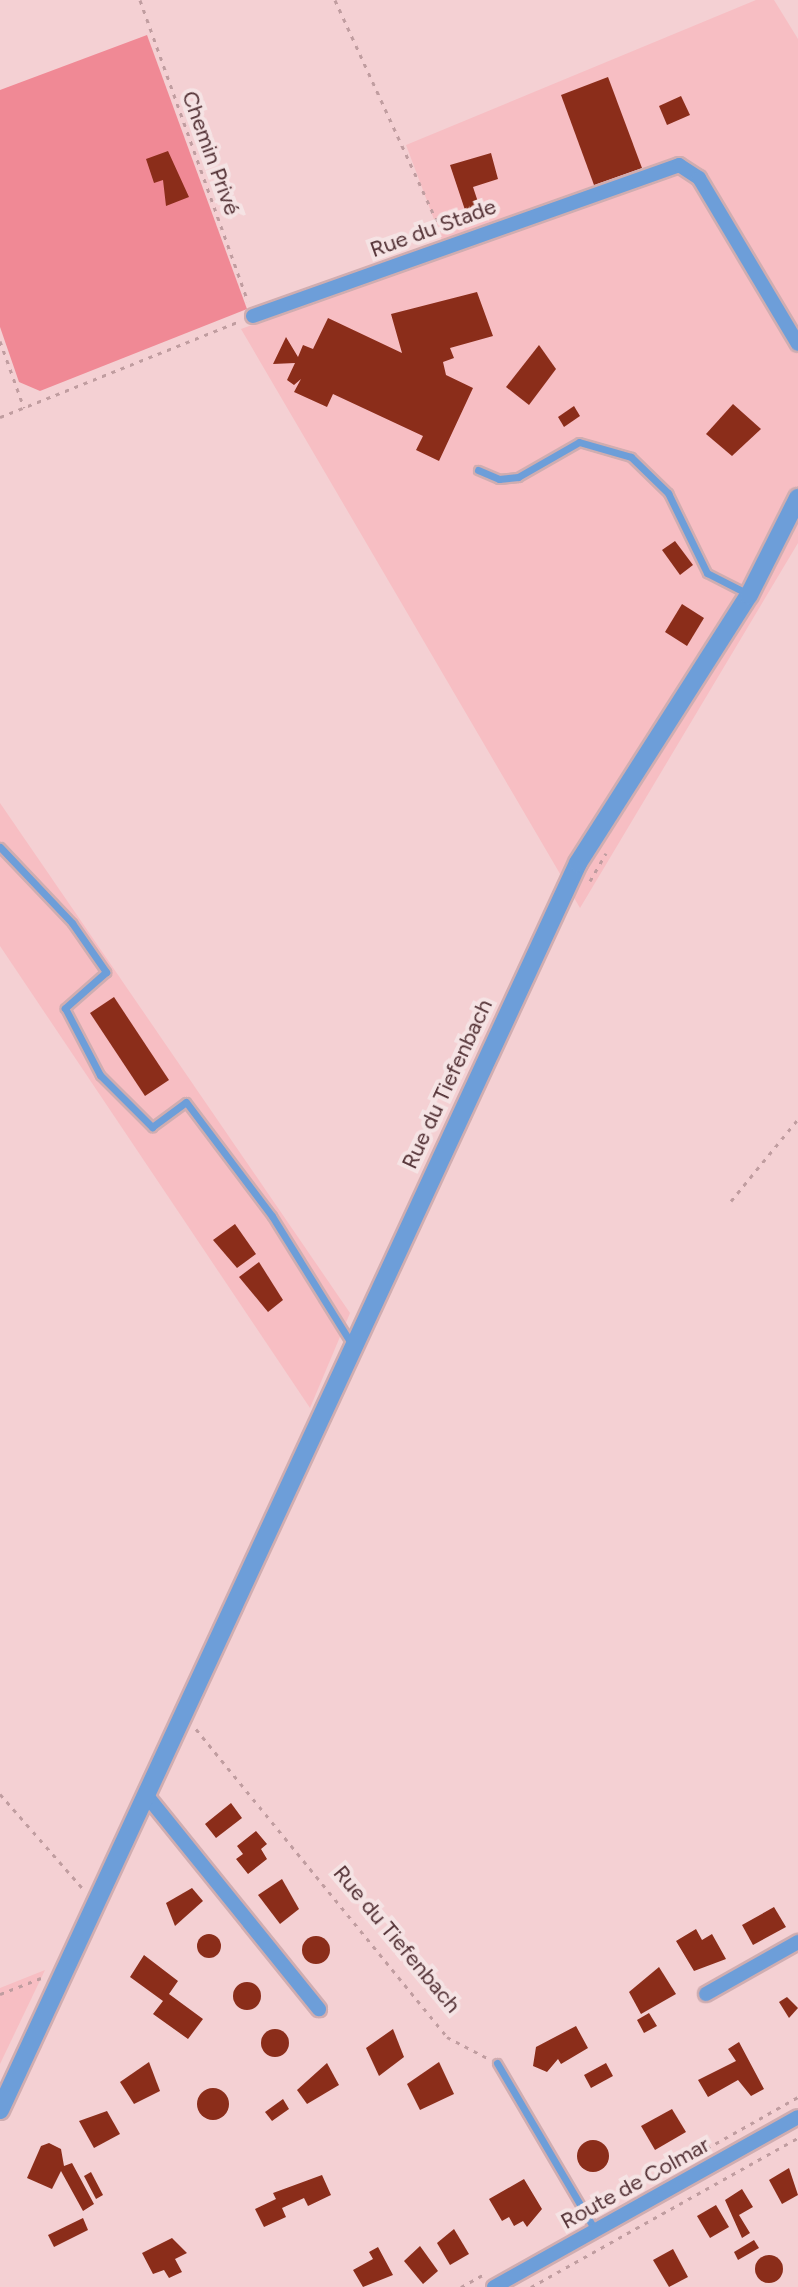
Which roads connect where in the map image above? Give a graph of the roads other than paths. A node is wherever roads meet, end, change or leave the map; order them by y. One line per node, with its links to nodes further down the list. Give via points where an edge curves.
1 (253, 316): 2 (street, Rue du Stade, via 679,165 699,178)
2 (798, 344)
3 (478, 470): 5 (lane, via 499,479 518,477 579,442 631,457 668,493 707,573)
4 (798, 498): 5 (street, Rue du Tiefenbach)
5 (749, 595): 7 (street, Rue du Tiefenbach, via 578,863)
6 (0, 847): 7 (lane, via 72,923 106,972 65,1008 100,1075 152,1127 186,1102 272,1216)
7 (351, 1343): 8 (street, Rue du Tiefenbach)
8 (147, 1796): 11 (street); 13 (street, Rue du Tiefenbach)
9 (798, 1942): 10 (street)
10 (706, 1994)
11 (319, 2009)
12 (497, 2063): 15 (lane)
13 (0, 2110)
14 (798, 2117): 15 (street, Route de Colmar)
15 (595, 2230): 16 (street, Route de Colmar)
16 (494, 2287)

